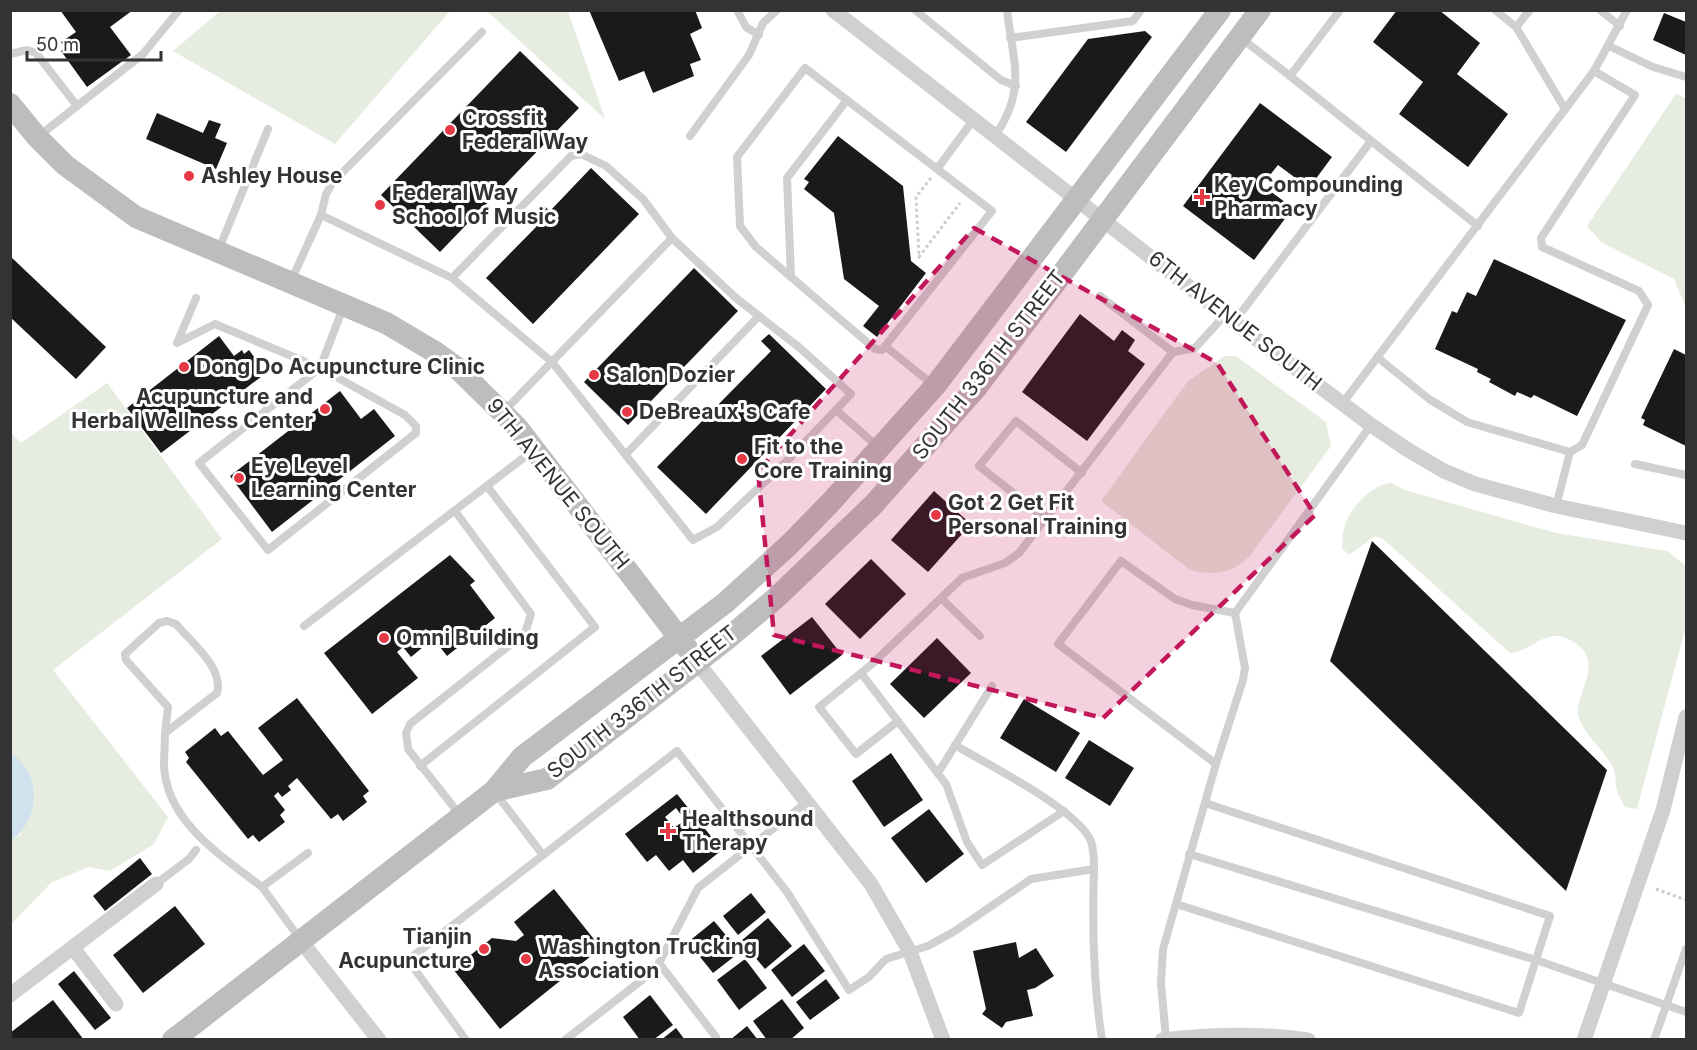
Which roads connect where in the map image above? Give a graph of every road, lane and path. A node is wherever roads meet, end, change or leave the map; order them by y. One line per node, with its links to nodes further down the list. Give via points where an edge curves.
1 (179, 10): 28 (lane, via 143,54)
2 (737, 10): 18 (lane, via 746,27)
3 (777, 10): 18 (lane, via 767,18)
4 (833, 10): 31 (street, 6TH AVENUE SOUTH)
5 (915, 10): 26 (lane, via 1001,80)
6 (1007, 10): 20 (lane)
7 (1141, 10): 20 (lane, via 1133,21)
8 (1220, 10): 39 (main road, SOUTH 336TH STREET)
9 (1260, 10): 19 (main road, SOUTH 336TH STREET)
10 (1340, 10): 24 (lane)
11 (1495, 10): 16 (lane)
12 (1530, 10): 16 (lane)
13 (1600, 10): 15 (lane)
14 (1627, 10): 15 (lane)
15 (1620, 26): 21 (lane)
16 (1516, 27): 29 (lane)
17 (482, 32): 40 (lane, via 333,182)
18 (759, 35): 33 (lane, via 749,55)
19 (1240, 37): 24 (lane); 41 (main road, SOUTH 336TH STREET)
20 (1010, 38): 26 (lane)
21 (1609, 46): 23 (lane); 25 (lane, via 1653,67)
22 (10, 54): 28 (lane, via 27,50 36,53)
23 (1594, 71): 29 (lane); 65 (lane, via 1635,95 1540,243 1542,248 1639,291 1648,305 1587,437)
24 (1290, 76): 36 (lane)
25 (1686, 77)
26 (1016, 86): 34 (lane, via 1011,110)
27 (847, 100): 37 (lane); 45 (lane, via 787,178); 45 (lane, via 805,68 737,157 742,230)
28 (77, 106): 35 (lane)
29 (1565, 109): 42 (lane)
30 (13, 112): 35 (main road, 9TH AVENUE SOUTH)
31 (974, 120): 34 (street, 6TH AVENUE SOUTH); 37 (lane)
32 (268, 129): 44 (lane)
33 (690, 136)
34 (994, 136): 39 (street, 6TH AVENUE SOUTH)
35 (37, 137): 44 (main road, 9TH AVENUE SOUTH, via 81,179 117,206 160,230)
36 (1371, 141): 42 (lane); 52 (lane)
37 (937, 169): 38 (lane); 38 (path, via 916,197 919,257)
38 (968, 193): 53 (lane, via 992,211)
39 (1079, 200): 41 (street, 6TH AVENUE SOUTH); 58 (main road, SOUTH 336TH STREET)
40 (321, 215): 46 (lane); 47 (lane)
41 (1103, 219): 52 (street, 6TH AVENUE SOUTH); 80 (main road, SOUTH 336TH STREET, via 927,447 777,597)
42 (1478, 226): 55 (lane)
43 (672, 238): 46 (lane, via 643,199 606,166 576,154); 51 (lane); 56 (lane)
44 (217, 253): 47 (main road, 9TH AVENUE SOUTH)
45 (791, 277): 53 (lane, via 874,349 882,350)
46 (453, 278): 56 (lane)
47 (290, 283): 50 (main road, 9TH AVENUE SOUTH)
48 (1100, 296): 54 (lane)
49 (196, 298): 57 (lane, via 177,343 215,324)
50 (343, 306): 57 (lane); 61 (main road, 9TH AVENUE SOUTH, via 393,327 435,352)
51 (759, 316): 60 (lane, via 851,394); 66 (lane)
52 (1230, 319): 54 (lane, via 1195,348); 59 (street, 6TH AVENUE SOUTH)
53 (885, 346): 58 (lane)
54 (1173, 352): 68 (lane)
55 (1377, 357): 59 (lane); 65 (lane, via 1429,399 1467,422)
56 (552, 362): 61 (lane); 66 (lane)
57 (320, 368): 57 (lane, via 405,415 416,426 416,433 268,550 199,463)
58 (935, 386): 64 (main road, SOUTH 336TH STREET)
59 (1342, 404): 62 (street, 6TH AVENUE SOUTH)
60 (836, 410): 64 (lane); 66 (lane, via 717,527 693,540)
61 (504, 411): 63 (main road, 9TH AVENUE SOUTH)
62 (1371, 426): 71 (street, 6TH AVENUE SOUTH, via 1464,480); 76 (lane)
63 (535, 449): 70 (lane); 79 (main road, 9TH AVENUE SOUTH)
64 (881, 449): 79 (main road, SOUTH 336TH STREET, via 789,546)
65 (1570, 452): 71 (lane)
66 (626, 454)
67 (1635, 464): 69 (lane)
68 (1082, 473): 73 (lane); 73 (lane, via 1016,421 980,466)
69 (1686, 475)
70 (487, 486): 72 (lane); 88 (lane, via 595,627)
71 (1556, 506): 74 (street, 6TH AVENUE SOUTH)
72 (454, 511): 77 (lane); 88 (lane, via 531,614 525,633 410,724 406,733 408,749)
73 (1046, 519): 75 (lane, via 1012,559 968,575)
74 (1686, 533)
75 (941, 598): 78 (lane); 81 (lane)
76 (1235, 613): 87 (lane, via 1245,668); 87 (lane, via 1175,599 1121,561 1058,644)
77 (304, 626)
78 (980, 636)
79 (679, 637): 80 (main road, 9TH AVENUE SOUTH); 91 (main road, SOUTH 336TH STREET, via 522,757)
80 (696, 662): 91 (main road, SOUTH 336TH STREET, via 547,778); 92 (street, 9TH AVENUE SOUTH)
81 (861, 673): 84 (lane); 84 (lane, via 819,707 856,754)
82 (992, 686): 86 (lane)
83 (1686, 717): 89 (street)
84 (898, 721): 90 (lane)
85 (165, 733): 85 (lane, via 217,693 219,685 218,674 176,624 167,621 159,623 125,654 126,660 168,707); 103 (lane, via 164,768 176,807 203,840)
86 (955, 745): 90 (lane); 94 (lane)
87 (1216, 764): 93 (lane)
88 (420, 765): 95 (lane)
89 (1681, 765): 113 (street)
90 (938, 773): 94 (lane, via 949,789 967,843 982,865)
91 (494, 791): 95 (main road, SOUTH 336TH STREET); 100 (lane)
92 (807, 802): 96 (lane); 110 (street, 9TH AVENUE SOUTH, via 871,884)
93 (1205, 803): 99 (lane); 111 (lane, via 1550,916)
94 (1064, 811): 101 (lane, via 1091,842)
95 (461, 817): 107 (main road, SOUTH 336TH STREET)
96 (752, 846): 100 (lane, via 677,751); 110 (lane, via 805,917 849,990 886,959); 112 (lane, via 698,888)
97 (196, 850): 102 (lane)
98 (308, 853): 103 (lane)
99 (1189, 854): 106 (lane); 111 (lane)
100 (543, 855): 124 (lane, via 408,960)
101 (1094, 869): 110 (lane, via 1031,879 955,931); 127 (lane, via 1092,950)
102 (156, 884): 108 (street)
103 (262, 888): 107 (lane)
104 (1656, 889): 105 (path)
105 (1686, 900)
106 (1176, 904): 111 (lane, via 1519,1013); 121 (lane, via 1163,949)
107 (301, 941): 122 (main road, SOUTH 336TH STREET); 123 (street)
108 (73, 948): 114 (street); 115 (street)
109 (1686, 949): 116 (lane)
110 (910, 952): 126 (street, 9TH AVENUE SOUTH)
111 (1536, 960): 113 (lane)
112 (659, 963): 118 (lane); 125 (lane)
113 (1605, 983): 116 (lane); 129 (street)
114 (10, 995)
115 (116, 1004)
116 (1666, 1004): 117 (lane); 130 (lane)
117 (1686, 1012)
118 (716, 1037)
119 (1272, 1037): 120 (street); 128 (street)
120 (1193, 1038): 121 (street)
121 (1164, 1039)
122 (173, 1040)
123 (379, 1040)
124 (466, 1040)
125 (565, 1040)
126 (944, 1040)
127 (1102, 1040)
128 (1308, 1040)
129 (1584, 1040)
130 (1654, 1040)

